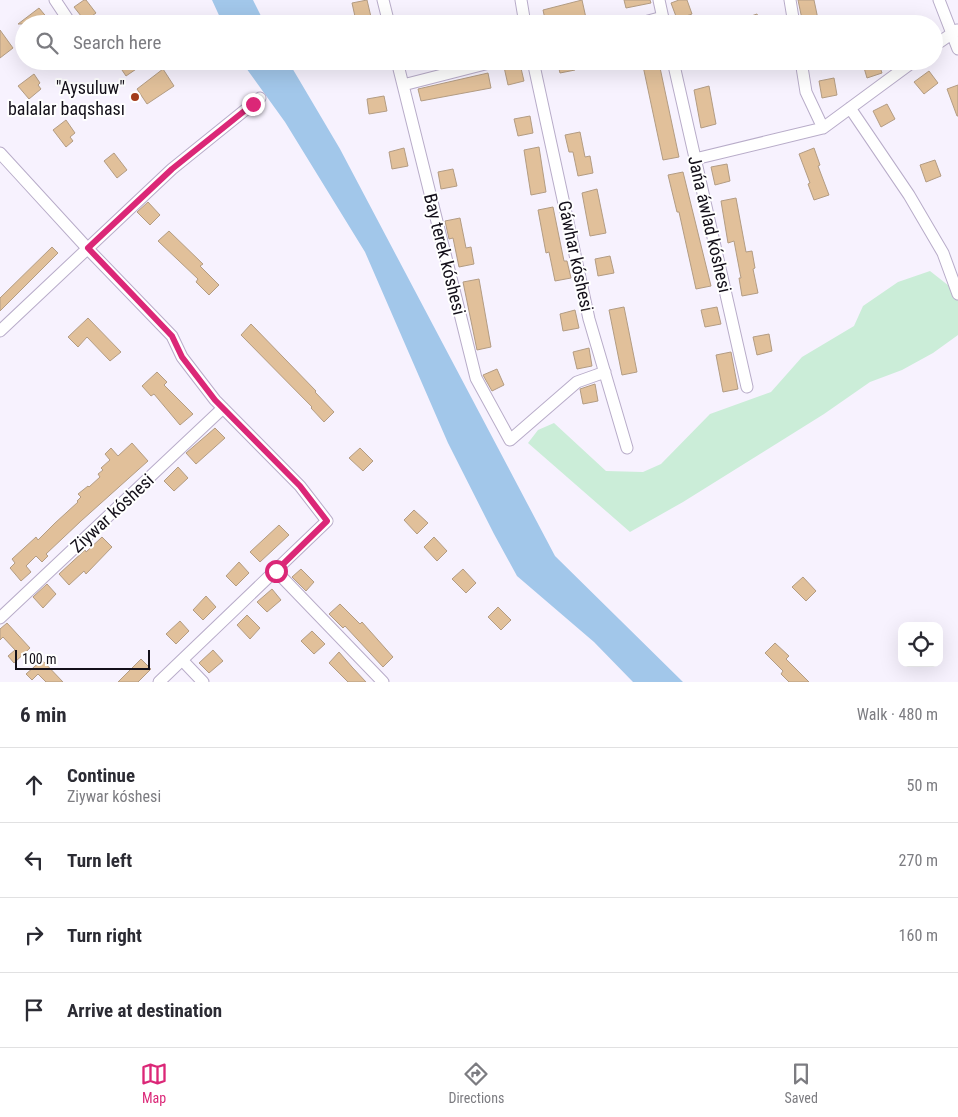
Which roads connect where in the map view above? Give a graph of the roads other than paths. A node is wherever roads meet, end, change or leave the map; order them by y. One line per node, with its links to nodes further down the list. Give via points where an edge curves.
1 (55, 0): 7 (street)
2 (383, 0): 8 (street)
3 (521, 0): 9 (street)
4 (659, 0): 10 (street)
5 (790, 0): 11 (street)
6 (939, 0): 12 (street)
7 (66, 15)
8 (387, 15)
9 (524, 15)
10 (663, 15)
11 (792, 15)
12 (955, 31): 13 (street); 14 (street)
13 (943, 40)
14 (958, 49)
15 (400, 70): 21 (street, Bay terek kóshesi)
16 (462, 70): 21 (street)
17 (535, 70): 30 (street, Gáwhar kóshesi, via 589,319)
18 (675, 70): 26 (street, Jańa áwlad kóshesi)
19 (802, 70): 24 (street, via 806,92)
20 (902, 70): 23 (street)
21 (403, 85): 30 (street, Bay terek kóshesi, via 476,378 510,440 577,382)
22 (260, 98): 27 (street, via 172,169)
23 (850, 108): 24 (street); 28 (street, via 909,195 943,253)
24 (823, 128): 26 (street)
25 (0, 153): 27 (street)
26 (695, 159): 31 (street, Jańa áwlad kóshesi)
27 (88, 248): 29 (street); 32 (street, via 172,336 182,357)
28 (958, 294)
29 (0, 331)
30 (605, 372): 33 (street, Gáwhar kóshesi)
31 (746, 387)
32 (224, 408): 34 (street, via 300,486 327,521); 35 (street, Ziywar kóshesi)
33 (627, 448)
34 (276, 571): 36 (street); 39 (street)
35 (0, 618)
36 (182, 660): 37 (street); 38 (street)
37 (159, 682)
38 (203, 682)
39 (383, 682)

